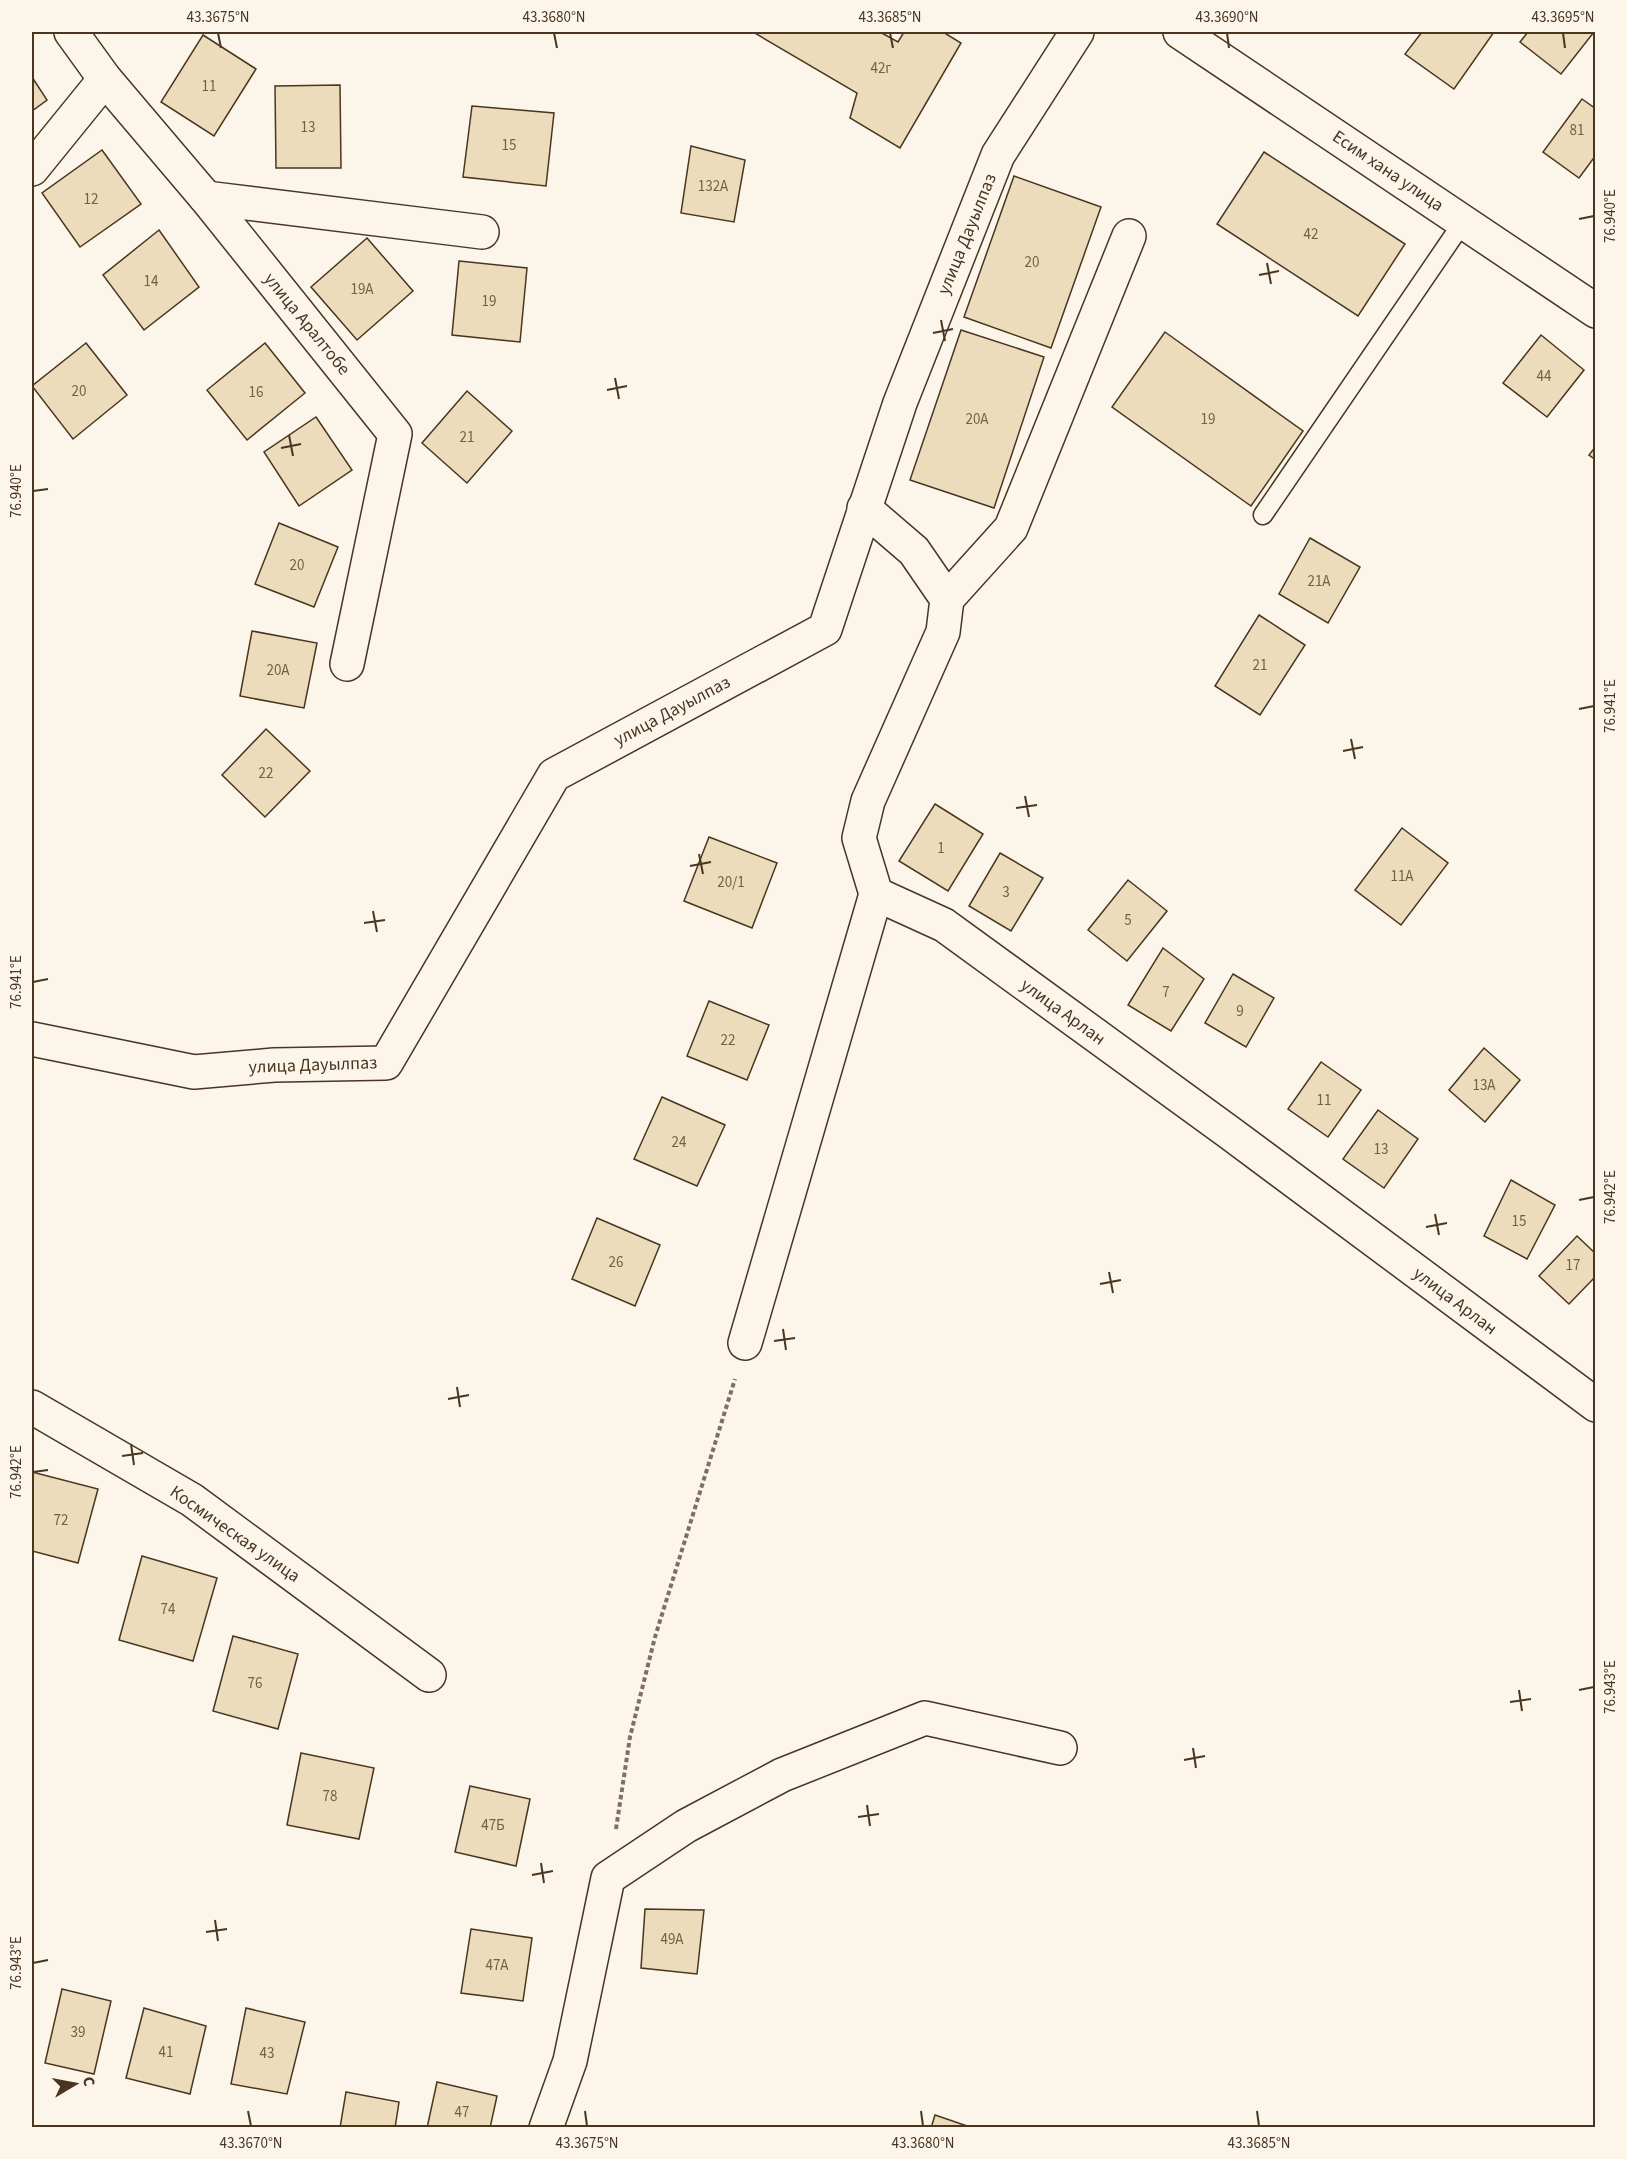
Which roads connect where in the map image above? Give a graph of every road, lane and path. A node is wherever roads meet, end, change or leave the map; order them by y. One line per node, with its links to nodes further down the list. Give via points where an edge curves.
1 (71, 32): 4 (street, улица Аралтобе)
2 (1077, 32): 11 (street, улица Дауылпаз, via 998,155 900,403)
3 (1180, 32): 7 (street, Есим хана улица)
4 (105, 79): 5 (street); 6 (street, улица Аралтобе)
5 (32, 170)
6 (206, 198): 8 (street); 14 (street, улица Аралтобе, via 395,434)
7 (1463, 222): 10 (street, Есим хана улица); 12 (lane)
8 (482, 232)
9 (1129, 236): 13 (street, via 1011,528)
10 (1596, 311)
11 (864, 508): 13 (street, via 914,551); 16 (street, улица Дауылпаз, via 825,629 554,775 386,1063 274,1065 194,1072)
12 (1263, 515)
13 (946, 599): 15 (street, via 943,632 868,801 859,838)
14 (347, 664)
15 (876, 894): 17 (street); 18 (street, улица Арлан, via 944,925)
16 (32, 1038)
17 (745, 1343): 22 (path, via 652,1648 630,1737)
18 (1596, 1405)
19 (32, 1407): 20 (street, Космическая улица, via 192,1500)
20 (429, 1675)
21 (1060, 1748): 22 (street, via 925,1718 782,1775 686,1826)
22 (608, 1878): 23 (street, via 570,2061)
23 (546, 2127)

